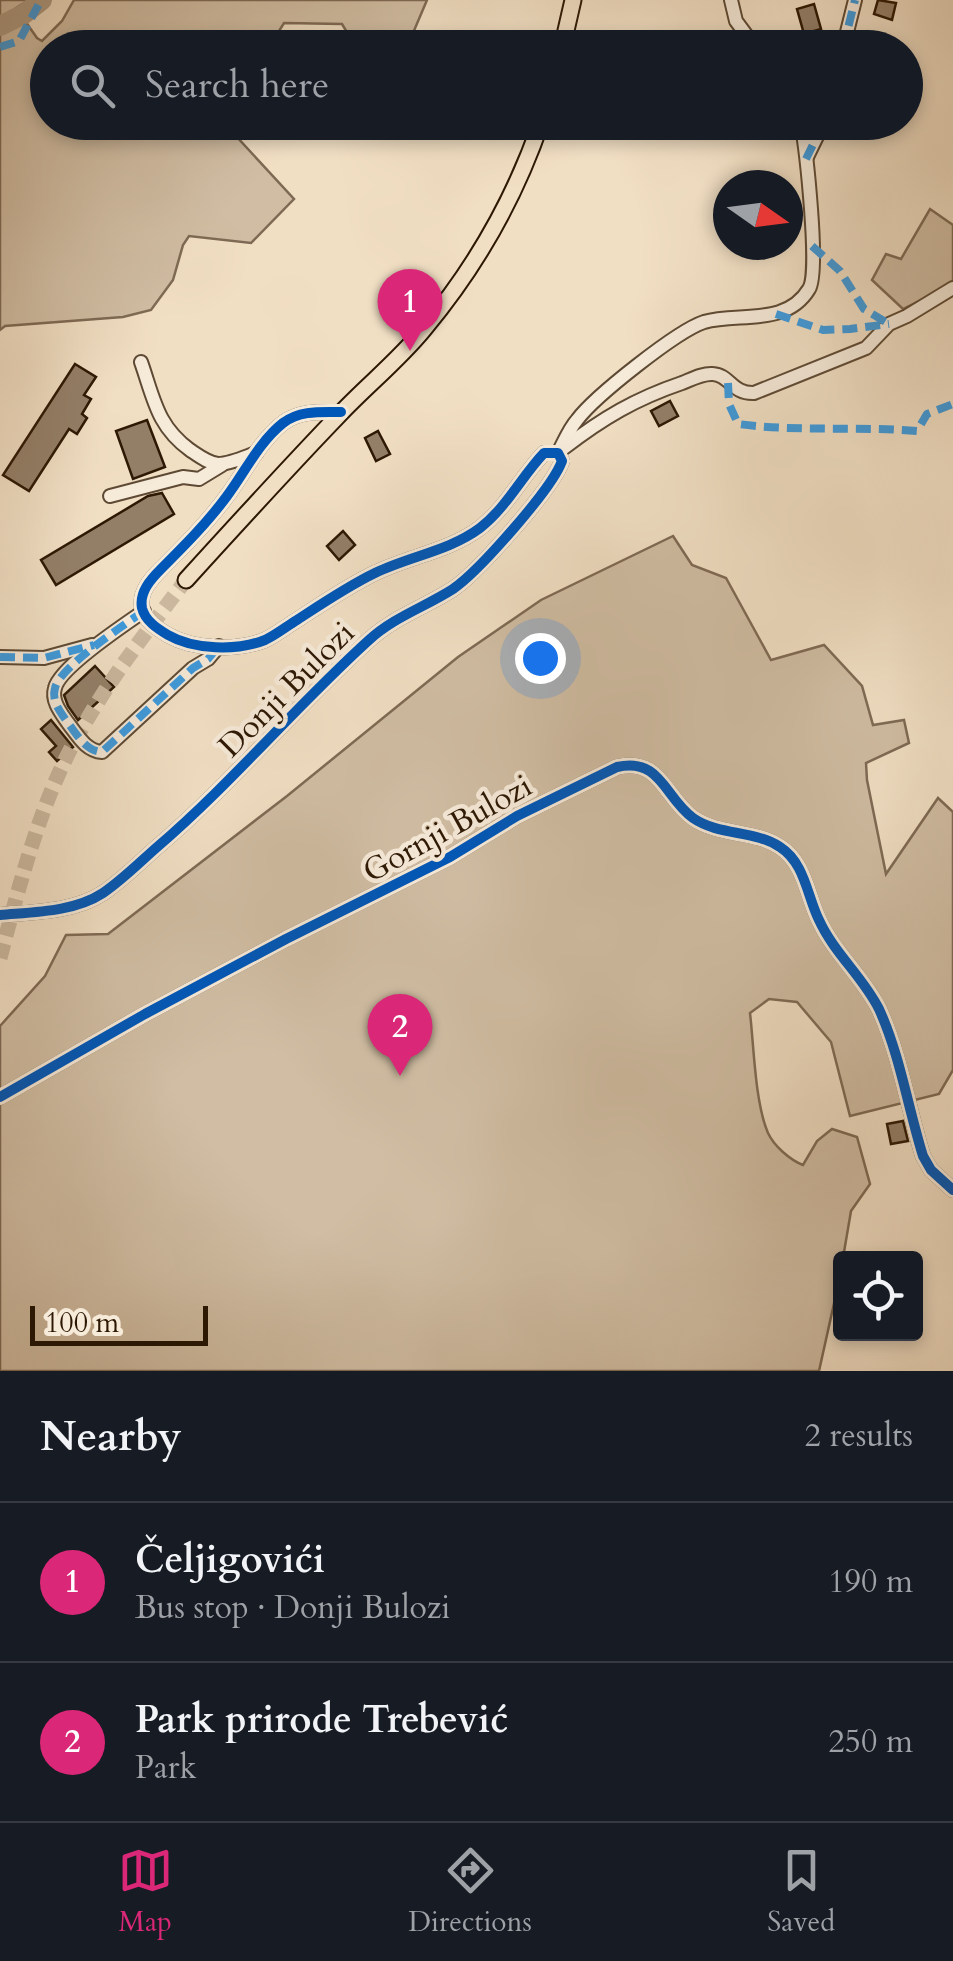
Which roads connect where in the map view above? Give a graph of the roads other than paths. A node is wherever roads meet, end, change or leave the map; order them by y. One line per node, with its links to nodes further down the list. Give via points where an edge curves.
1 (573, 0): 4 (main road)
2 (731, 0): 5 (street)
3 (854, 0): 6 (street)
4 (566, 30)
5 (743, 30)
6 (847, 30)
7 (533, 140): 13 (main road, via 504,210 462,280 424,330)
8 (803, 140): 10 (street, Donji Bulozi)
9 (815, 140): 10 (street)
10 (806, 159): 15 (street, Donji Bulozi, via 814,265 809,290 776,314 721,319 685,332 576,420)
11 (953, 288): 15 (street, via 888,324 866,348 754,393 706,374 629,404)
12 (142, 362): 16 (street, via 170,434 200,457)
13 (341, 412): 14 (street, via 296,416); 18 (main road)
14 (256, 453): 16 (street); 19 (street, via 226,498 150,580)
15 (558, 453): 21 (street, Donji Bulozi, via 544,453 467,536 376,573 266,639); 23 (street, Donji Bulozi, via 558,473 470,575 370,639 203,806 103,893 54,910)
16 (224, 464): 17 (street, via 199,479)
17 (110, 496)
18 (186, 580)
19 (144, 612): 20 (street); 21 (street, Donji Bulozi, via 179,640)
20 (99, 644): 21 (street, via 61,676 54,700 96,752); 22 (street, via 44,658)
21 (219, 646)
22 (0, 658)
23 (0, 915)
24 (0, 1097): 25 (street, Gornji Bulozi, via 517,816 631,764 654,774 694,819 770,841 792,857 818,919 884,1022 924,1156)
25 (953, 1190)

